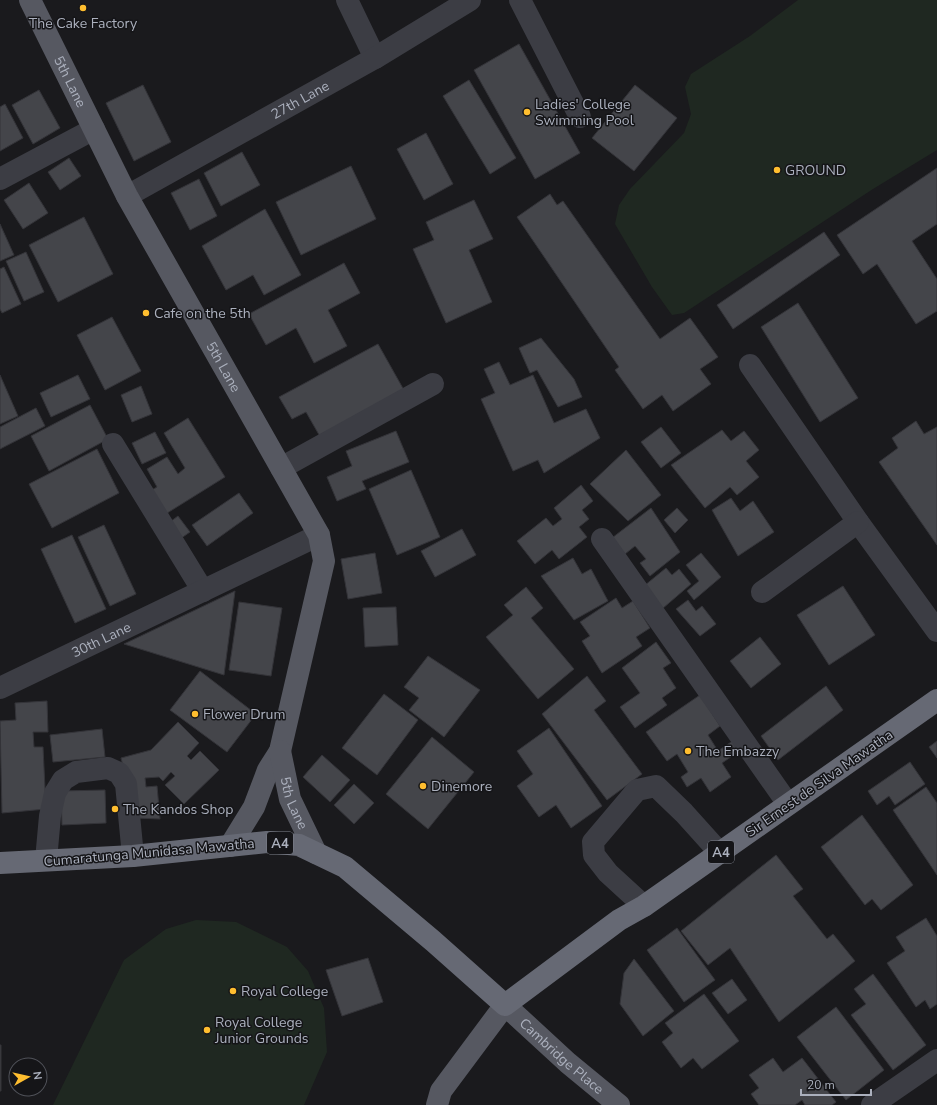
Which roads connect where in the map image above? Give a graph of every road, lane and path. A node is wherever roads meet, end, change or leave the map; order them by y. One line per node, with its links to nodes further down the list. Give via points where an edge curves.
1 (30, 0): 7 (main road, 5th Lane)
2 (347, 0): 5 (street)
3 (470, 0): 5 (street, 27th Lane)
4 (520, 0): 6 (street)
5 (375, 58): 9 (street, 27th Lane)
6 (580, 117)
7 (94, 129): 8 (street); 9 (main road, 5th Lane)
8 (0, 179)
9 (127, 196): 13 (main road, 5th Lane)
10 (750, 365): 14 (street)
11 (433, 384): 13 (street)
12 (114, 444): 17 (street)
13 (281, 468): 15 (main road, 5th Lane)
14 (858, 522): 18 (street); 19 (street)
15 (320, 535): 17 (street, 30th Lane); 22 (main road, 5th Lane, via 324,561)
16 (602, 539): 23 (street)
17 (203, 591): 20 (street, 30th Lane)
18 (762, 592)
19 (937, 631)
20 (0, 688)
21 (937, 700): 23 (highway, Sir Ernest de Silva Mawatha / A4)
22 (280, 751): 24 (main road, 5th Lane, via 268,770 254,807); 25 (main road, 5th Lane, via 290,799)
23 (788, 804): 26 (highway, Sir Ernest de Silva Mawatha / A4)
24 (230, 846): 25 (highway, Cumaratunga Munidasa Mawatha / A4, via 267,842 299,845); 27 (highway, Cumaratunga Munidasa Mawatha / A4)
25 (316, 853): 31 (highway, Cumaratunga Munidasa Mawatha / A4, via 345,867)
26 (720, 853): 30 (highway, Sir Ernest de Silva Mawatha / A4); 30 (street, via 656,786 636,790 593,842 594,855 608,873)
27 (133, 856): 28 (highway, Cumaratunga Munidasa Mawatha / A4); 28 (street, via 126,784 119,773 108,768 76,772 63,780 55,793 50,816)
28 (46, 860): 29 (highway, Cumaratunga Munidasa Mawatha / A4)
29 (0, 863)
30 (644, 906): 31 (highway, Sir Ernest de Silva Mawatha / A4, via 619,920)
31 (505, 1005): 33 (main road, via 441,1091); 34 (main road, Cambridge Place, via 568,1063)
32 (937, 1060): 35 (street)
33 (436, 1105)
34 (620, 1105)
35 (872, 1105)

